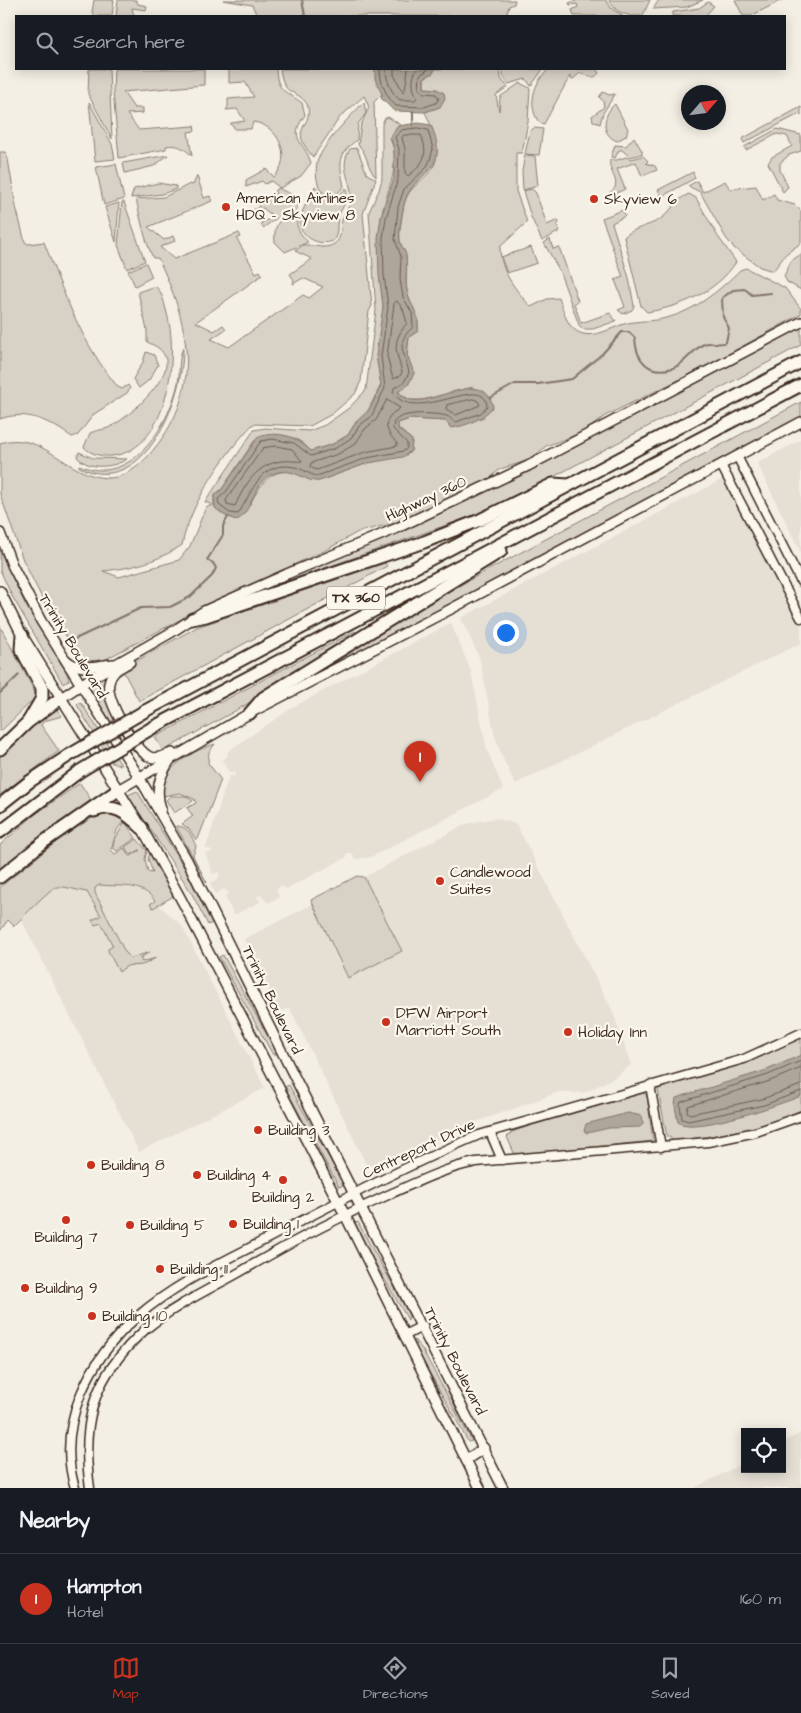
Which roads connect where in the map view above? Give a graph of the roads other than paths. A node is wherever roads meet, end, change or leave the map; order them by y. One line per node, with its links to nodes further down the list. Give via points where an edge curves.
1 (801, 322): 13 (main road, Highway 360, via 528,466 395,529 222,602)
2 (801, 362): 7 (highway, TX 360)
3 (801, 384): 9 (highway, TX 360)
4 (801, 422): 5 (main road)
5 (738, 456): 6 (main road); 10 (street)
6 (721, 465): 12 (street); 20 (main road)
7 (568, 485): 13 (highway, via 553,484 480,520 424,542); 27 (highway, TX 360, bridge, via 145,711 68,756)
8 (0, 533): 16 (main road, Trinity Boulevard, via 23,590)
9 (505, 543): 20 (highway, via 500,554 381,623 263,698); 31 (highway, TX 360, bridge, via 152,728 80,771)
10 (801, 582)
11 (0, 591): 14 (main road)
12 (801, 618)
13 (192, 619): 15 (main road, Highway 360)
14 (22, 635): 19 (main road); 21 (highway, via 21,649 42,688 42,698)
15 (146, 646): 17 (main road, Highway 360); 23 (main road, via 136,658 113,673 108,685 112,706 148,756 159,758)
16 (59, 651): 17 (main road, via 75,666); 18 (main road, Trinity Boulevard)
17 (114, 664): 18 (main road, Highway 360)
18 (80, 685): 19 (main road, Highway 360); 25 (main road, Trinity Boulevard)
19 (61, 698): 21 (highway); 26 (main road)
20 (250, 713): 23 (main road)
21 (28, 722): 22 (highway)
22 (0, 749)
23 (185, 750): 24 (main road)
24 (171, 758): 25 (main road); 29 (main road, via 160,776 157,791)
25 (138, 777): 26 (main road); 29 (main road, Trinity Boulevard)
26 (118, 790): 28 (highway); 30 (main road)
27 (0, 805)
28 (74, 820): 30 (highway, via 111,807 124,812); 32 (highway)
29 (166, 823): 39 (main road, Trinity Boulevard, via 200,884)
30 (142, 828): 40 (main road)
31 (0, 832)
32 (0, 877)
33 (801, 1033): 34 (street, Centreport Drive, via 744,1059)
34 (650, 1085): 36 (street, Centreport Drive); 37 (street)
35 (801, 1116): 37 (street, Centreport Drive, via 775,1127 734,1137)
36 (490, 1132): 38 (street); 39 (street, Centreport Drive, via 442,1151)
37 (660, 1146): 38 (street, Centreport Drive)
38 (502, 1160): 41 (street, Centreport Drive, via 453,1167)
39 (355, 1194): 40 (street, Centreport Drive); 41 (main road, Trinity Boulevard)
40 (338, 1202): 42 (main road); 45 (street, Centreport Drive, via 205,1272 160,1300 133,1321)
41 (361, 1207): 42 (street, Centreport Drive); 43 (main road, Trinity Boulevard)
42 (345, 1215): 44 (main road); 46 (street, Centreport Drive, via 167,1314 131,1343)
43 (423, 1326): 44 (main road); 47 (main road, Trinity Boulevard)
44 (405, 1335): 48 (main road)
45 (92, 1371): 46 (street); 49 (street, Centreport Drive, via 85,1381 72,1421 70,1456)
46 (106, 1376): 50 (street, Centreport Drive, via 92,1406 88,1424 86,1446)
47 (484, 1448): 48 (main road); 52 (main road, Trinity Boulevard)
48 (466, 1460): 51 (main road)
49 (75, 1488)
50 (90, 1488)
51 (480, 1488)
52 (503, 1488)

